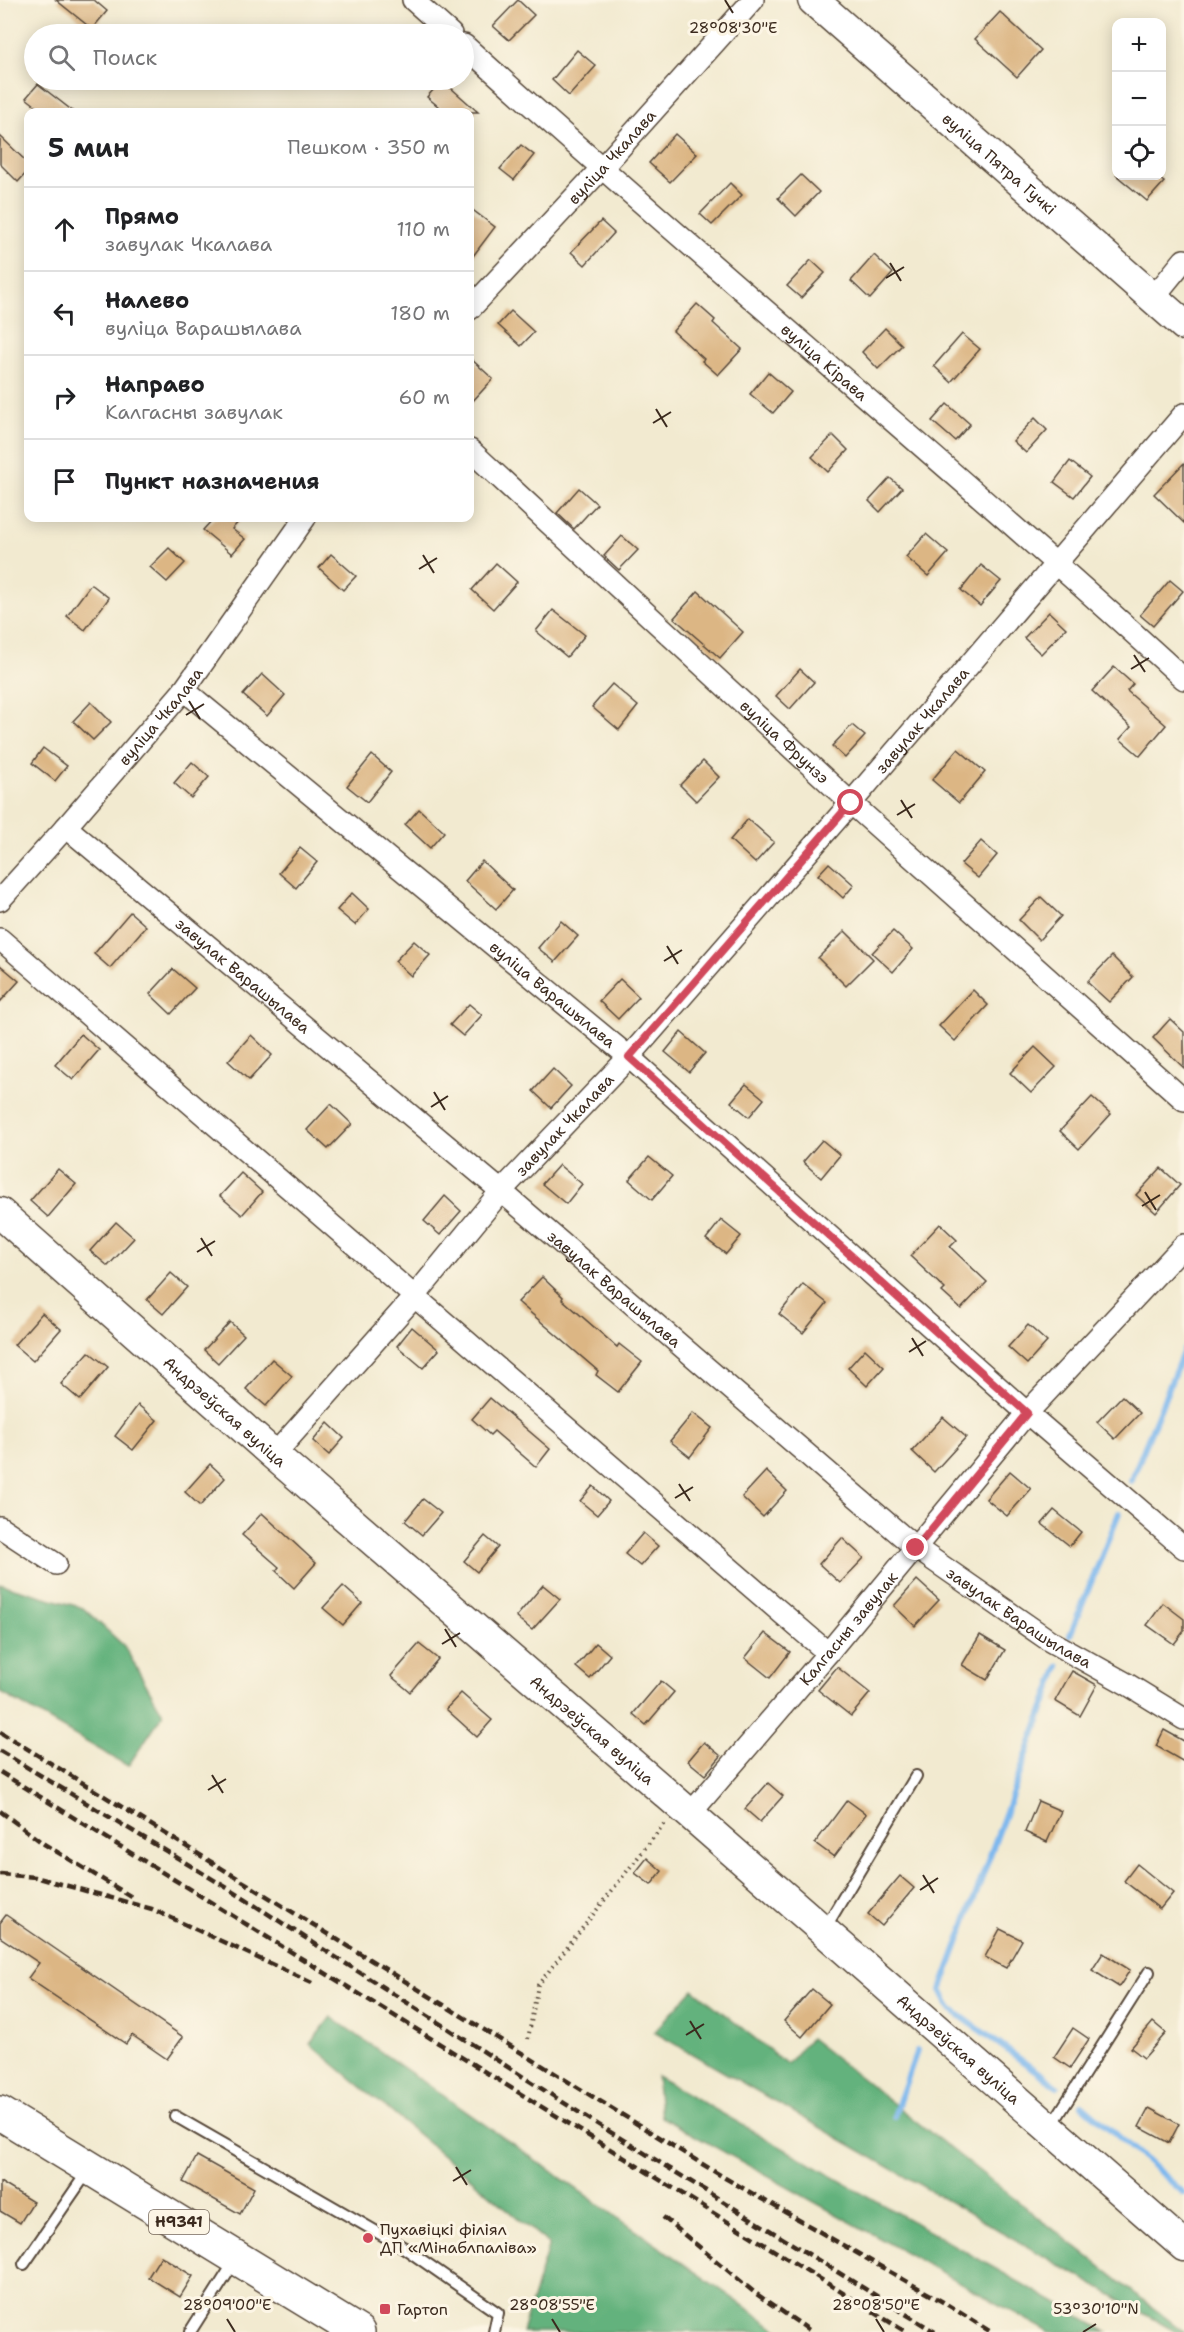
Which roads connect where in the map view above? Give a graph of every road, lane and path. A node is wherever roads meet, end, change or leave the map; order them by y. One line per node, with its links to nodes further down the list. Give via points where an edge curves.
1 (413, 0): 4 (street)
2 (753, 0): 6 (street, вуліца Чкалава)
3 (813, 0): 8 (main road, вуліца Пятра Гучкі)
4 (440, 24)
5 (474, 54): 6 (street, вуліца Кірава)
6 (601, 169): 9 (street, вуліца Чкалава); 14 (street, вуліца Кірава)
7 (1184, 260): 8 (street)
8 (1153, 298): 10 (main road, вуліца Пятра Гучкі)
9 (474, 305)
10 (1184, 326)
11 (1184, 414): 14 (street, завулак Чкалава)
12 (474, 454): 17 (street, вуліца Фрунзэ)
13 (302, 522): 16 (street, вуліца Чкалава)
14 (1058, 564): 15 (street, вуліца Кірава); 17 (street, завулак Чкалава)
15 (1184, 679)
16 (184, 690): 18 (street, вуліца Чкалава); 21 (street, вуліца Варашылава)
17 (851, 803): 21 (street, завулак Чкалава); 22 (street, вуліца Фрунзэ)
18 (66, 827): 19 (street, вуліца Чкалава); 23 (street, завулак Варашылава)
19 (0, 900)
20 (0, 939): 26 (street)
21 (629, 1057): 23 (street, завулак Чкалава); 27 (street, вуліца Варашылава)
22 (1184, 1100)
23 (501, 1191): 26 (street, завулак Чкалава); 30 (street, завулак Варашылава)
24 (0, 1214): 28 (main road, Андрэеўская вуліца)
25 (1184, 1245): 27 (street, Калгасны завулак)
26 (415, 1296): 28 (street, завулак Чкалава); 33 (street)
27 (1027, 1413): 30 (street, Калгасны завулак); 31 (street, вуліца Варашылава)
28 (274, 1455): 36 (main road, Андрэеўская вуліца)
29 (0, 1527): 32 (street)
30 (916, 1548): 33 (street, Калгасны завулак); 34 (street, завулак Варашылава, via 1050,1641)
31 (1184, 1548)
32 (56, 1564)
33 (828, 1653): 36 (street, Калгасны завулак)
34 (1184, 1719)
35 (916, 1776): 37 (lane)
36 (685, 1809): 37 (main road, Андрэеўская вуліца); 39 (path, via 538,1985)
37 (824, 1931): 42 (main road, Андрэеўская вуліца)
38 (1149, 1972): 42 (lane)
39 (528, 2039)
40 (0, 2113): 43 (main road, Н9341)
41 (175, 2116): 49 (lane, via 403,2247 498,2313)
42 (1050, 2128): 44 (main road, Андрэеўская вуліца)
43 (90, 2168): 45 (main road, Н9341); 46 (lane)
44 (1184, 2246)
45 (237, 2258): 47 (lane); 48 (main road, Н9341)
46 (24, 2264)
47 (190, 2332)
48 (358, 2332)
49 (494, 2332)

